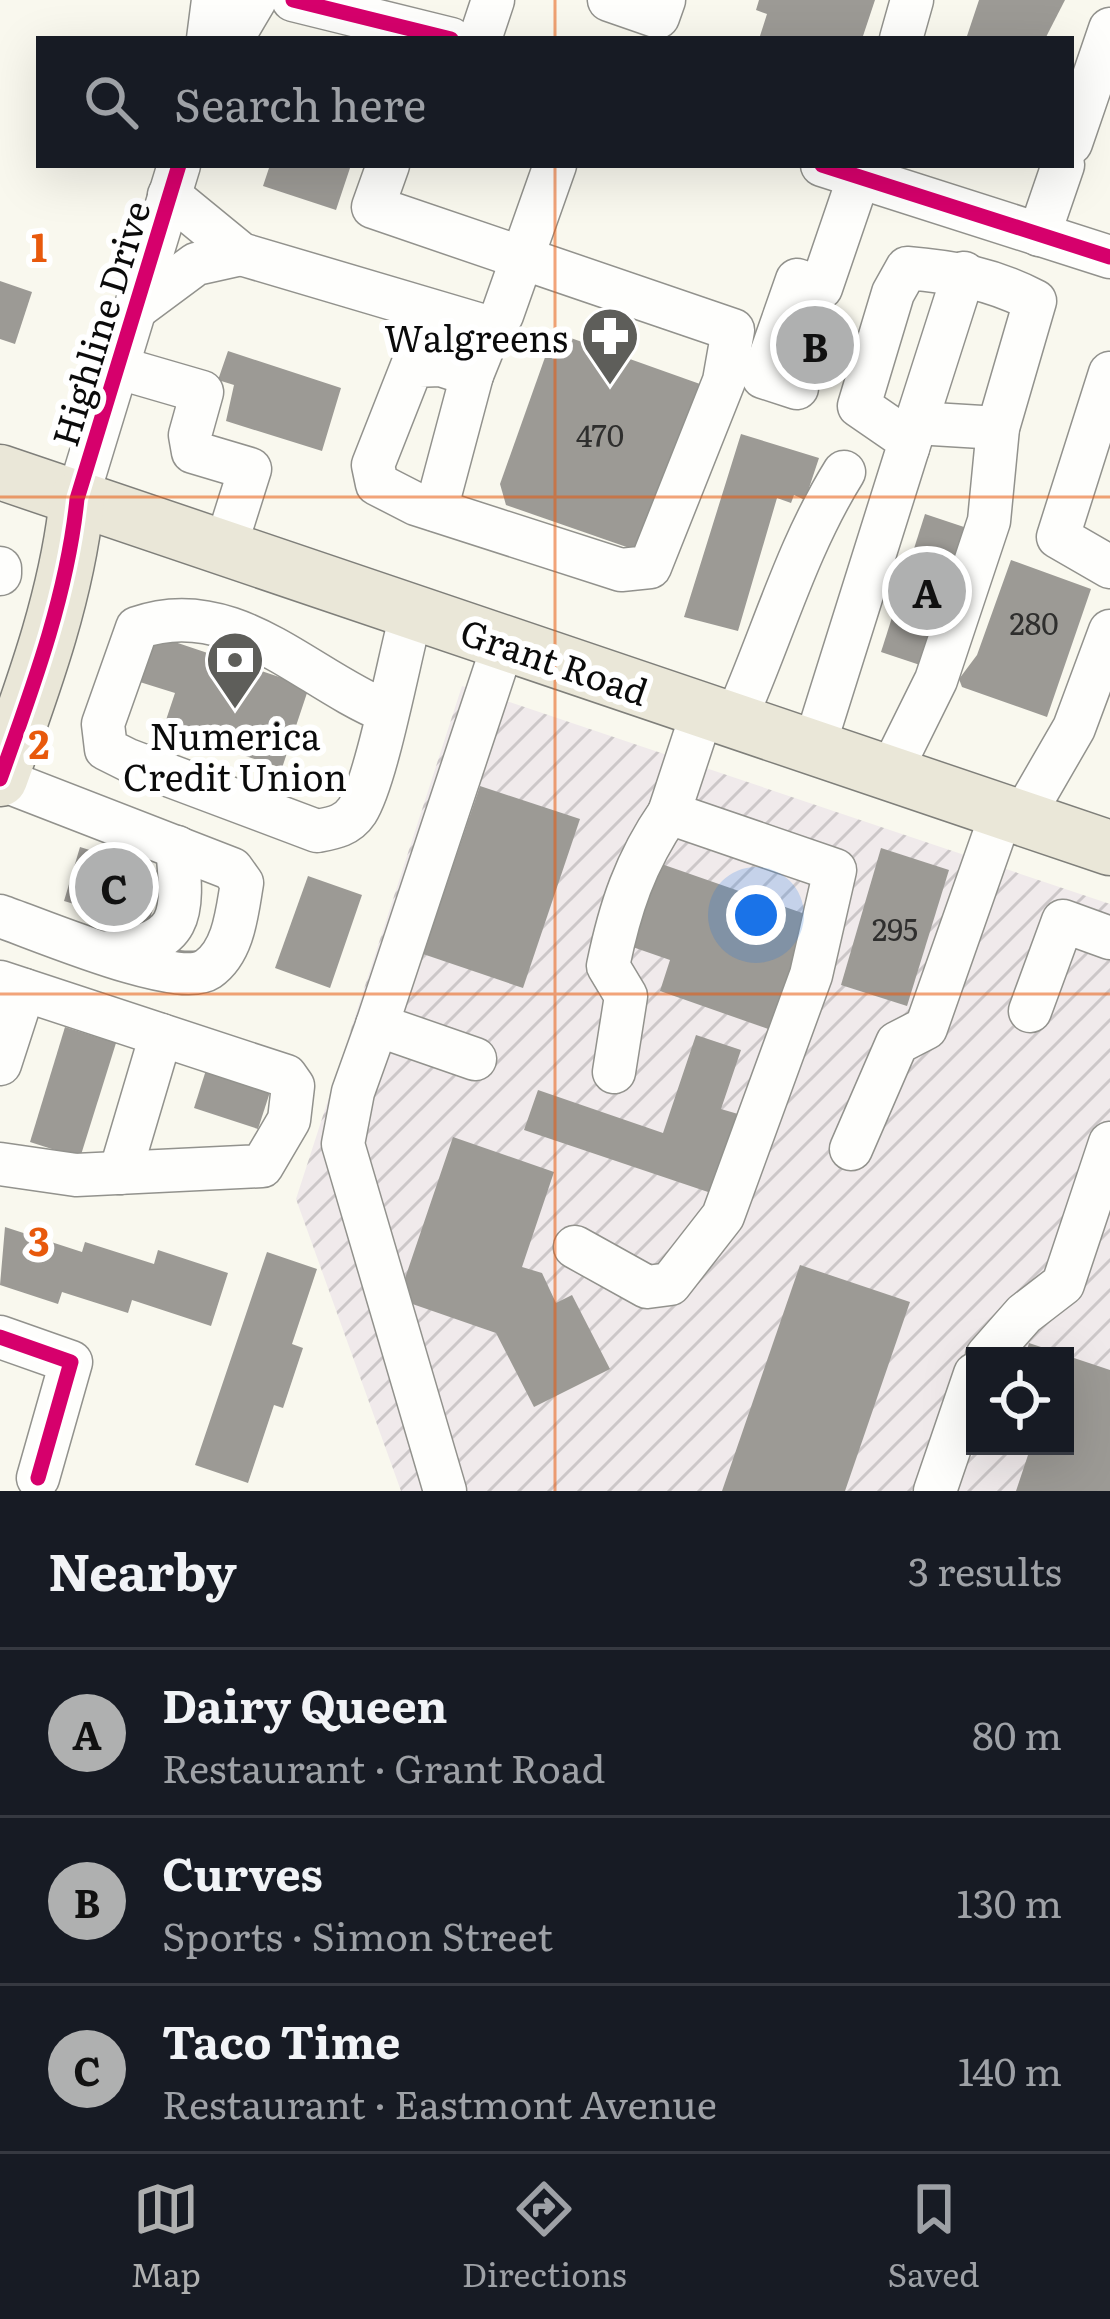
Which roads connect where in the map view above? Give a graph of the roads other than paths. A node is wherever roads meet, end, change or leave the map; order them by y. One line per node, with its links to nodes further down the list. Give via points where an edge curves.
1 (213, 0): 11 (street)
2 (254, 0): 12 (street)
3 (293, 0): 10 (street)
4 (362, 0): 10 (street)
5 (493, 0): 13 (street)
6 (609, 0): 7 (street, via 658,17)
7 (664, 0)
8 (912, 0): 14 (street)
9 (1110, 29): 15 (street)
10 (438, 35)
11 (208, 36)
12 (234, 36)
13 (481, 36)
14 (902, 36)
15 (1074, 133)
16 (387, 168): 23 (street, via 373,207)
17 (1062, 168): 21 (street)
18 (539, 169): 23 (street)
19 (848, 169): 21 (street); 31 (street, via 821,289 797,280 763,376)
20 (174, 180): 22 (street); 26 (street, Highline Drive)
21 (1039, 235): 24 (street)
22 (241, 254): 26 (street, via 196,264); 27 (street)
23 (522, 257): 27 (street); 37 (street, via 733,330 724,381 650,567 621,570)
24 (1110, 257)
25 (964, 273): 32 (street, via 1035,301); 33 (street); 33 (street, via 907,268 892,293 860,406)
26 (134, 310): 28 (street, Highline Drive)
27 (491, 328): 30 (street)
28 (116, 367): 36 (street, Highline Drive); 38 (street, via 202,392 193,452 250,469)
29 (1110, 373): 39 (street, via 1058,537)
30 (472, 375): 37 (street); 37 (street, via 412,366 373,465 376,484)
31 (797, 388)
32 (998, 428): 33 (street); 46 (street, via 988,521 936,680)
33 (912, 435): 45 (street)
34 (0, 472): 36 (main road, Grant Road)
35 (844, 472): 44 (street, via 808,529 770,642)
36 (76, 499): 38 (main road, Grant Road); 47 (main road, via 57,612)
37 (436, 510)
38 (225, 548): 40 (main road, Grant Road)
39 (1110, 567)
40 (412, 611): 42 (main road, Grant Road); 43 (street)
41 (1110, 631): 49 (street, via 1074,728)
42 (504, 642): 44 (main road, Grant Road); 57 (street)
43 (385, 711): 43 (street, via 358,809 341,827 317,831 128,760 106,749 103,724 137,628 163,619 266,641)
44 (719, 715): 45 (main road, Grant Road); 48 (street)
45 (814, 747): 46 (main road, Grant Road)
46 (890, 773): 49 (main road, Grant Road)
47 (0, 779): 50 (street)
48 (669, 813): 61 (street, via 622,896 608,966 626,996); 66 (street, via 835,870 811,975 723,1216 670,1284 647,1287)
49 (1012, 815): 51 (main road, Grant Road); 63 (street, via 926,1028 897,1043)
50 (177, 847): 54 (street, via 182,899 172,929 152,947); 54 (street, via 232,869 242,884 227,947 193,976)
51 (1110, 848)
52 (0, 916): 54 (street)
53 (1110, 938): 56 (street, via 1063,921)
54 (106, 952)
55 (12, 986): 58 (street); 60 (street)
56 (1030, 1011)
57 (377, 1025): 59 (street); 71 (street, via 343,1144)
58 (161, 1035): 65 (street); 65 (street, via 286,1076 293,1086 289,1120 262,1166)
59 (475, 1059)
60 (0, 1064)
61 (614, 1072)
62 (1110, 1143): 68 (street, via 1063,1284)
63 (850, 1149)
64 (0, 1163): 65 (street)
65 (120, 1173)
66 (575, 1247)
67 (0, 1337): 70 (street, via 71,1362)
68 (995, 1347)
69 (966, 1400): 72 (street)
70 (38, 1478)
71 (445, 1491)
72 (934, 1491)

